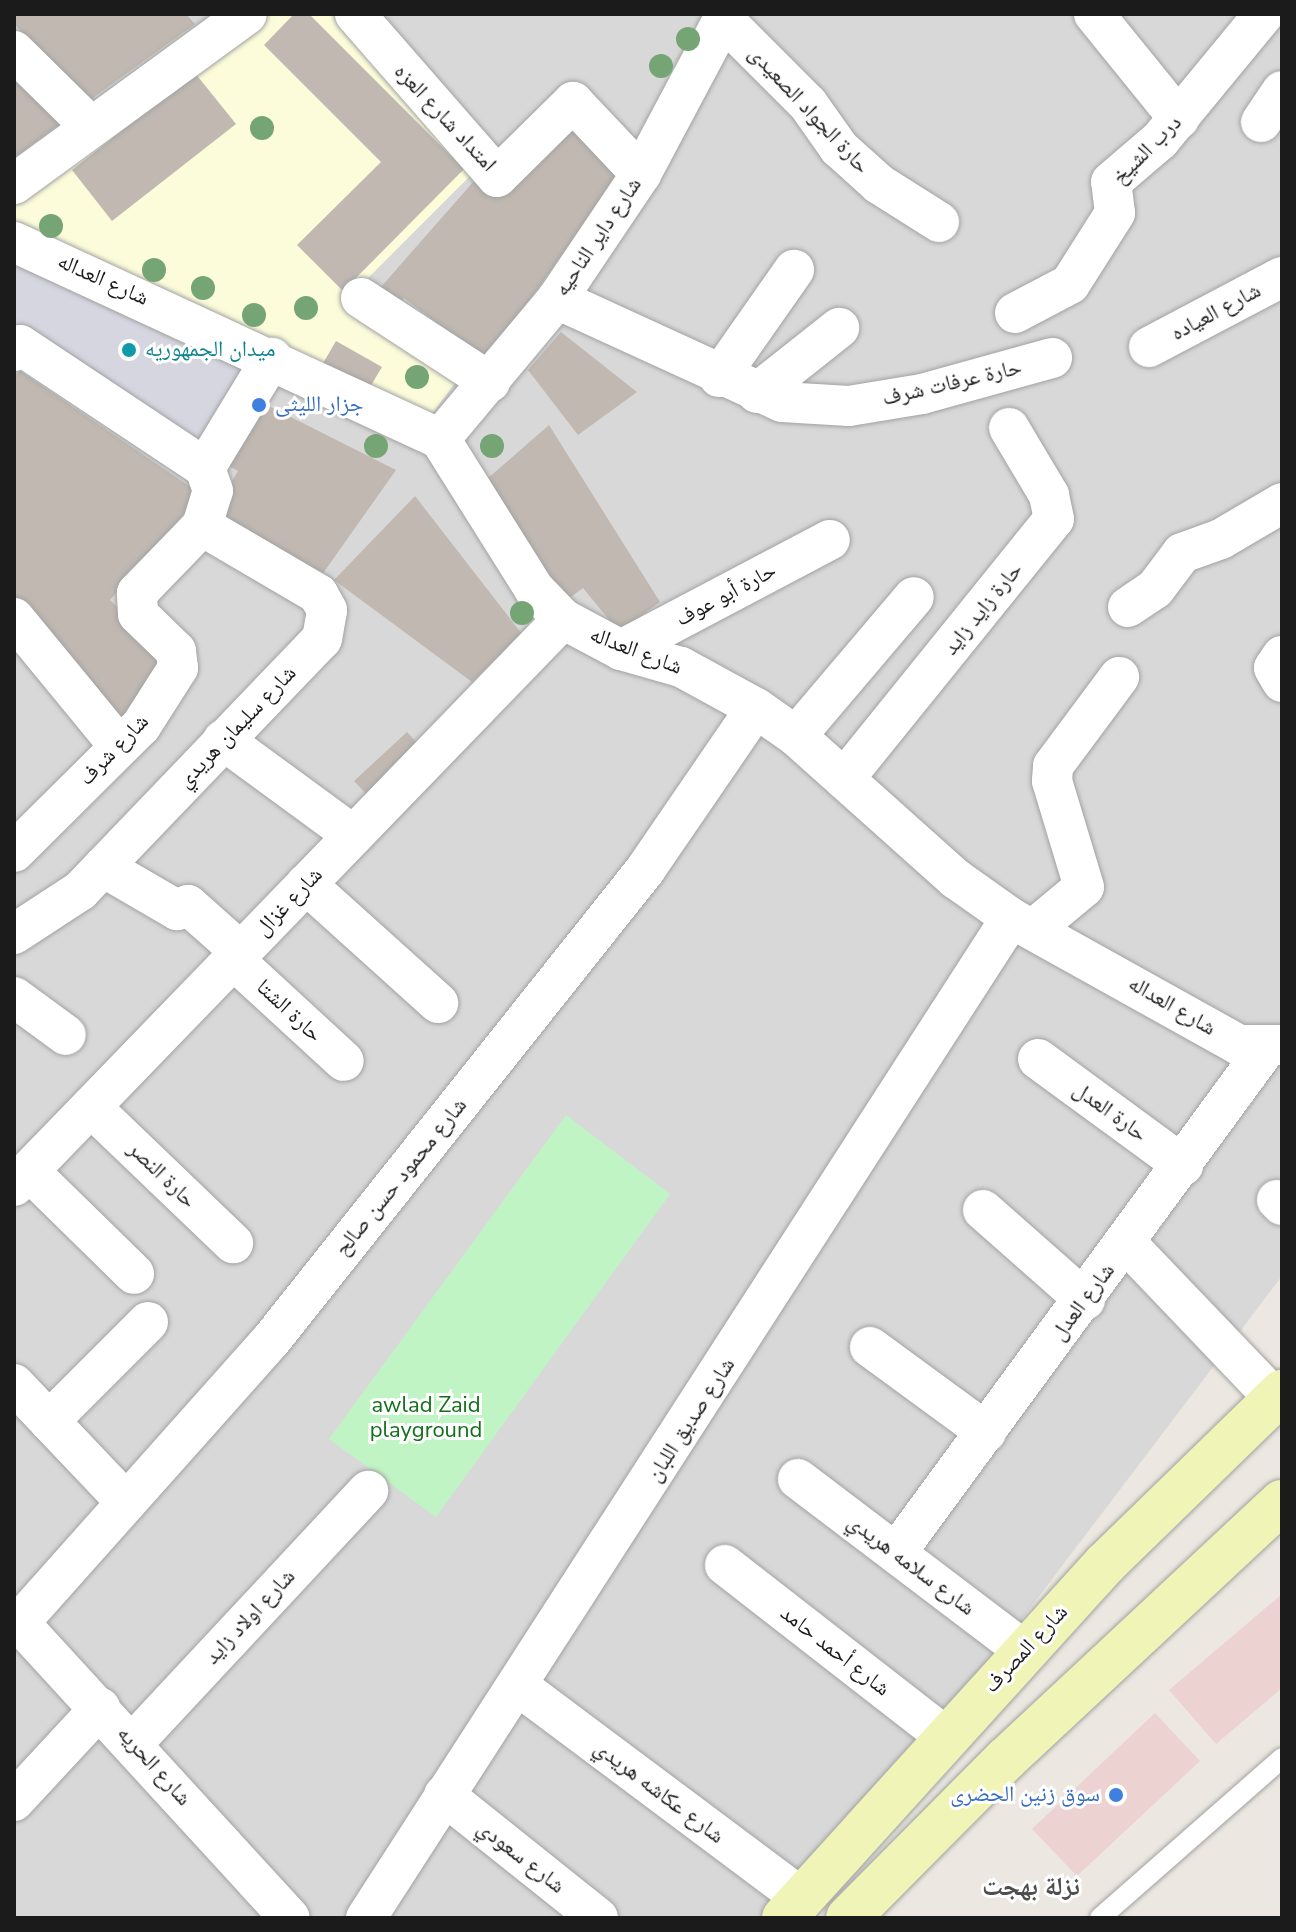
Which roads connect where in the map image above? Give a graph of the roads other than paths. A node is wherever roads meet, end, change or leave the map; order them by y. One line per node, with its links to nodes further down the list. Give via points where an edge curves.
1 (355, 14): 9 (street, امتداد شارع العزه, via 497,177 573,102)
2 (1094, 14): 7 (street)
3 (1264, 14): 7 (street, درب الشيخ)
4 (725, 17): 9 (street, شارع داير الناحيه); 11 (street, حارة الجواد الصعيدى, via 808,104 839,148 879,184)
5 (222, 20): 8 (street)
6 (14, 51): 8 (street)
7 (1179, 119): 17 (street, درب الشيخ, via 1111,182 1115,213 1070,284)
8 (89, 125): 10 (street)
9 (641, 174): 16 (street, شارع داير الناحيه)
10 (14, 184)
11 (939, 222)
12 (14, 242): 21 (street, شارع العداله)
13 (794, 270): 23 (street)
14 (1282, 277): 19 (street, شارع العياده)
15 (361, 298): 24 (street)
16 (557, 299): 23 (street, حارة عرفات شرف); 24 (street, شارع داير الناحيه)
17 (1015, 313)
18 (839, 328): 25 (street)
19 (1149, 347)
20 (14, 351): 28 (street, via 20,345)
21 (272, 358): 27 (street, شارع العداله); 28 (street)
22 (1052, 358): 25 (street, حارة عرفات شرف, via 922,394 849,406 782,402)
23 (719, 377): 25 (street, حارة عرفات شرف)
24 (490, 382): 27 (street, شارع داير الناحيه)
25 (757, 393)
26 (1009, 428): 44 (street, حارة زايد زايد, via 1049,495 1054,519)
27 (440, 439): 35 (street, شارع العداله, via 534,589)
28 (205, 468): 30 (street, شارع شرف, via 213,491)
29 (1282, 503): 33 (street, via 1221,539 1182,553 1155,589)
30 (202, 526): 42 (street, شارع سليمان هريدي, via 318,594 327,610 322,639); 43 (street, شارع شرف, via 137,593 138,614 179,663 149,714)
31 (830, 540): 36 (street, حارة أبو عوف)
32 (914, 597): 41 (street)
33 (1128, 607)
34 (14, 618): 43 (street)
35 (563, 619): 36 (street, شارع العداله); 45 (street, شارع غزال)
36 (621, 650): 40 (street, شارع العداله, via 670,662)
37 (1282, 656): 39 (street, via 1274,668)
38 (1119, 677): 49 (street, شارع صديق اللبان, via 1053,766 1052,781 1084,887)
39 (1282, 682)
40 (756, 708): 41 (street, شارع العداله); 74 (street, شارع محمود حسن صالح, via 635,883 272,1339)
41 (796, 736): 44 (street, شارع العداله)
42 (223, 740): 45 (street); 47 (street, شارع سليمان هريدي)
43 (119, 746): 46 (street, شارع شرف)
44 (844, 779): 49 (street, شارع العداله, via 956,879)
45 (353, 835): 48 (street, شارع غزال)
46 (14, 852)
47 (103, 867): 50 (street, شارع سليمان هريدي, via 48,916); 51 (street, حارة الشتا, via 177,910 188,905)
48 (306, 884): 51 (street, شارع غزال); 53 (street)
49 (1023, 922): 55 (street, شارع العداله, via 1239,1045); 80 (street, شارع صديق اللبان)
50 (14, 934)
51 (238, 956): 57 (street, حارة الشتا); 58 (street, شارع غزال)
52 (14, 997): 54 (street)
53 (438, 1003)
54 (66, 1035)
55 (1274, 1046): 59 (street, شارع العدل)
56 (1038, 1059): 59 (street, حارة العدل)
57 (344, 1061)
58 (91, 1107): 60 (street, شارع غزال); 62 (street, حارة النصر)
59 (1183, 1165): 63 (street, شارع العدل)
60 (21, 1179): 64 (street)
61 (983, 1210): 65 (street)
62 (233, 1243)
63 (1127, 1244): 65 (street, شارع العدل); 69 (street)
64 (134, 1274)
65 (1085, 1300): 71 (street, شارع العدل)
66 (148, 1322): 70 (street)
67 (870, 1347): 71 (street)
68 (14, 1384): 70 (street)
69 (1279, 1396): 79 (street, شارع المصرف)
70 (49, 1421): 74 (street)
71 (986, 1432): 76 (street, شارع العدل)
72 (798, 1479): 76 (street, شارع سلامه هريدي)
73 (368, 1491): 83 (street, شارع اولاد زايد)
74 (126, 1502): 78 (street, شارع محمود حسن صالح)
75 (1282, 1502): 91 (street, via 1006,1759)
76 (896, 1553): 79 (street, شارع سلامه هريدي)
77 (725, 1565): 82 (street, شارع أحمد حامد)
78 (17, 1620): 81 (street, شارع الحريه)
79 (1023, 1650): 82 (street, شارع المصرف)
80 (517, 1685): 85 (street, شارع صديق اللبان); 87 (street, شارع عكاشه هريدي)
81 (100, 1708): 83 (street, شارع الحريه); 86 (street)
82 (946, 1737): 87 (street, شارع المصرف)
83 (133, 1743): 88 (street, شارع الحريه)
84 (1282, 1758): 92 (lane)
85 (444, 1795): 89 (street, شارع صديق اللبان); 90 (street, شارع سعودي)
86 (14, 1801)
87 (793, 1908)
88 (274, 1912)
89 (366, 1918)
90 (598, 1918)
91 (848, 1918)
92 (1100, 1918)

